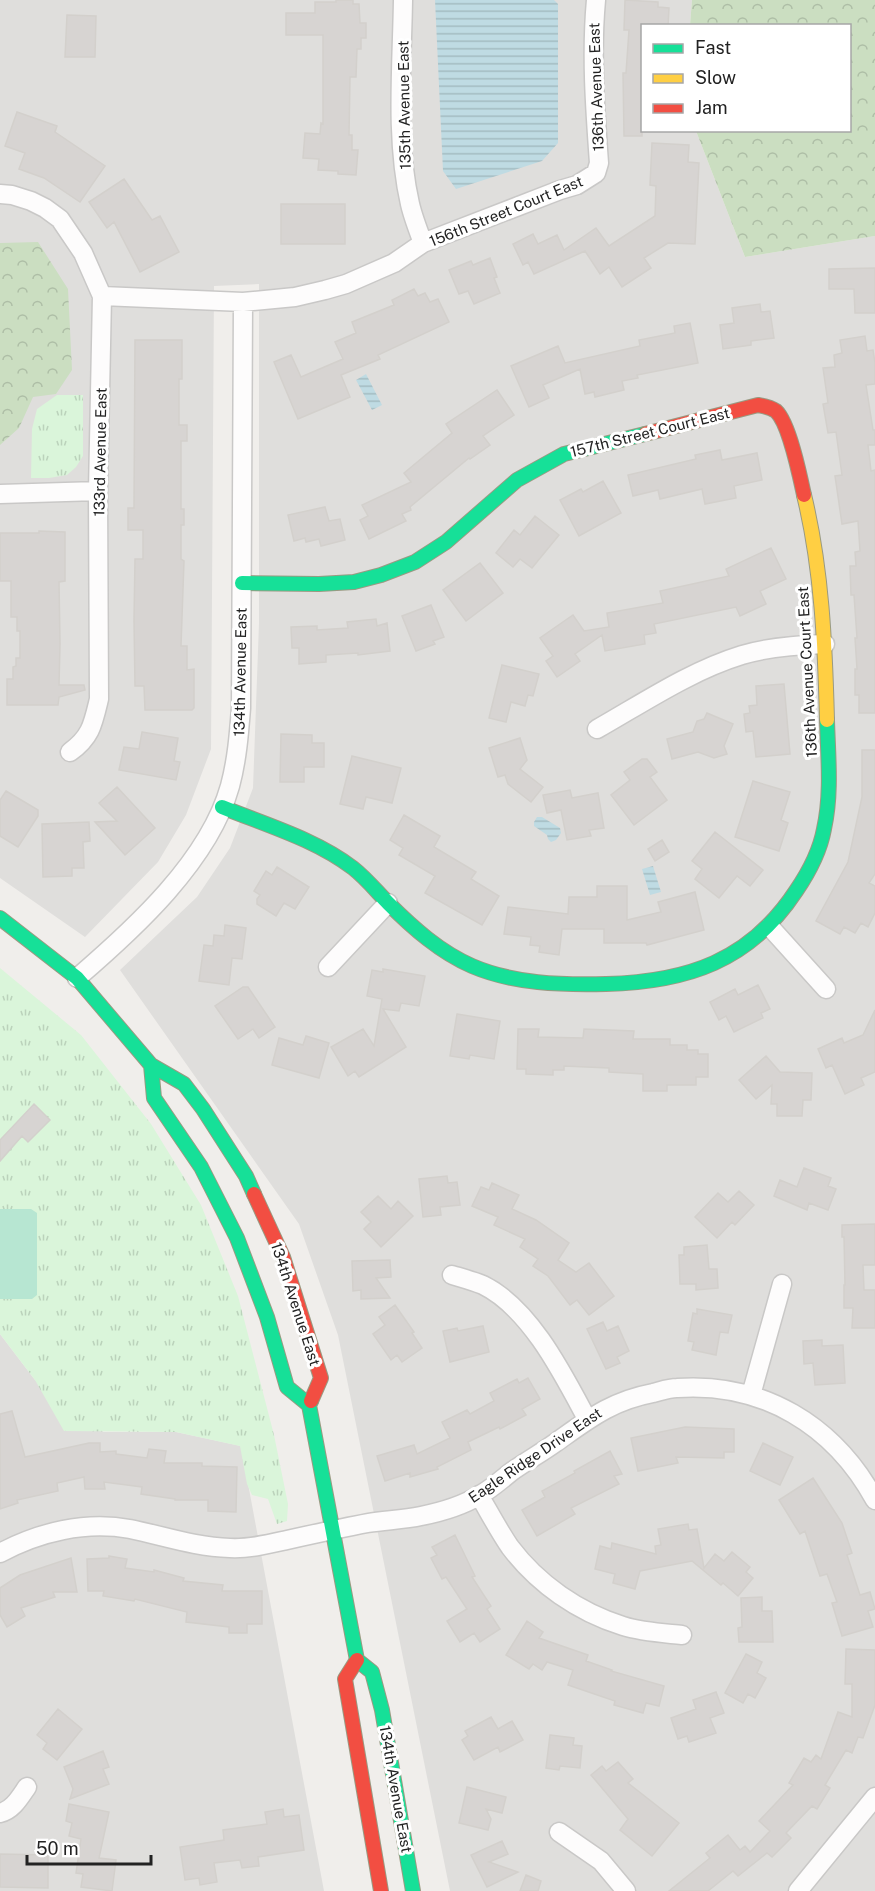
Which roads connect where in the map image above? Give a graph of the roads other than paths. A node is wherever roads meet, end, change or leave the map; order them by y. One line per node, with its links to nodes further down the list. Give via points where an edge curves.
1 (403, 0): 5 (street, 135th Avenue East, via 405,175)
2 (596, 0): 3 (street, 136th Avenue East)
3 (596, 173): 5 (street, 156th Street Court East, via 577,185)
4 (0, 194): 6 (street, 133rd Avenue East, via 31,201 60,219 83,253)
5 (423, 243): 7 (street, 156th Street Court East, via 394,263 346,284 295,297)
6 (102, 296): 7 (street, 156th Street Court East); 9 (street, 133rd Avenue East)
7 (243, 302): 11 (street, 134th Avenue East)
8 (773, 407): 11 (street, 157th Street Court East, via 758,405 564,454 517,480 446,542 415,562 381,574 354,582); 12 (street, 136th Avenue Court East, via 785,425 806,501)
9 (98, 491): 10 (street); 14 (street, 133rd Avenue East, via 99,699 90,732)
10 (0, 494)
11 (242, 583): 15 (street, 134th Avenue East, via 238,746)
12 (825, 644): 13 (street, via 779,648 717,664); 18 (street, 136th Avenue Court East, via 829,781 824,832 792,900)
13 (597, 729)
14 (70, 752)
15 (222, 807): 16 (street, 136th Avenue Court East, via 326,852 369,882); 20 (street, 134th Avenue East, via 208,837 169,889)
16 (388, 903): 18 (street, 136th Avenue Court East, via 458,960 516,980 624,983 677,978 710,967 744,949); 19 (street)
17 (0, 918): 20 (street)
18 (770, 927): 21 (street)
19 (328, 967)
20 (76, 978): 22 (street, 134th Avenue East)
21 (826, 989)
22 (151, 1065): 26 (street, via 154,1098 201,1167 237,1238 288,1387); 26 (street, 134th Avenue East, via 184,1084 246,1176 283,1257 321,1378)
23 (452, 1275): 27 (street, via 483,1286 518,1310)
24 (783, 1284): 25 (street)
25 (751, 1395): 27 (street, Eagle Ridge Drive East, via 730,1390 676,1388 633,1397); 29 (street, Eagle Ridge Drive East, via 776,1404 820,1431 852,1464)
26 (309, 1405): 30 (street)
27 (588, 1419): 28 (street, Eagle Ridge Drive East)
28 (479, 1495): 30 (street, Eagle Ridge Drive East, via 453,1508 418,1517); 32 (street, via 510,1546 558,1594 591,1614 624,1626)
29 (875, 1500)
30 (332, 1531): 31 (street, Eagle Ridge Drive East, via 232,1548 201,1546 129,1529 73,1528 45,1533); 33 (street)
31 (0, 1553)
32 (682, 1635)
33 (357, 1660): 38 (street, via 345,1679); 39 (street, 134th Avenue East, via 372,1672 382,1710)
34 (27, 1786): 36 (street, via 6,1812)
35 (875, 1797): 41 (street)
36 (0, 1813)
37 (559, 1832): 40 (street, via 601,1861)
38 (381, 1891)
39 (413, 1891)
40 (626, 1891)
41 (798, 1891)

